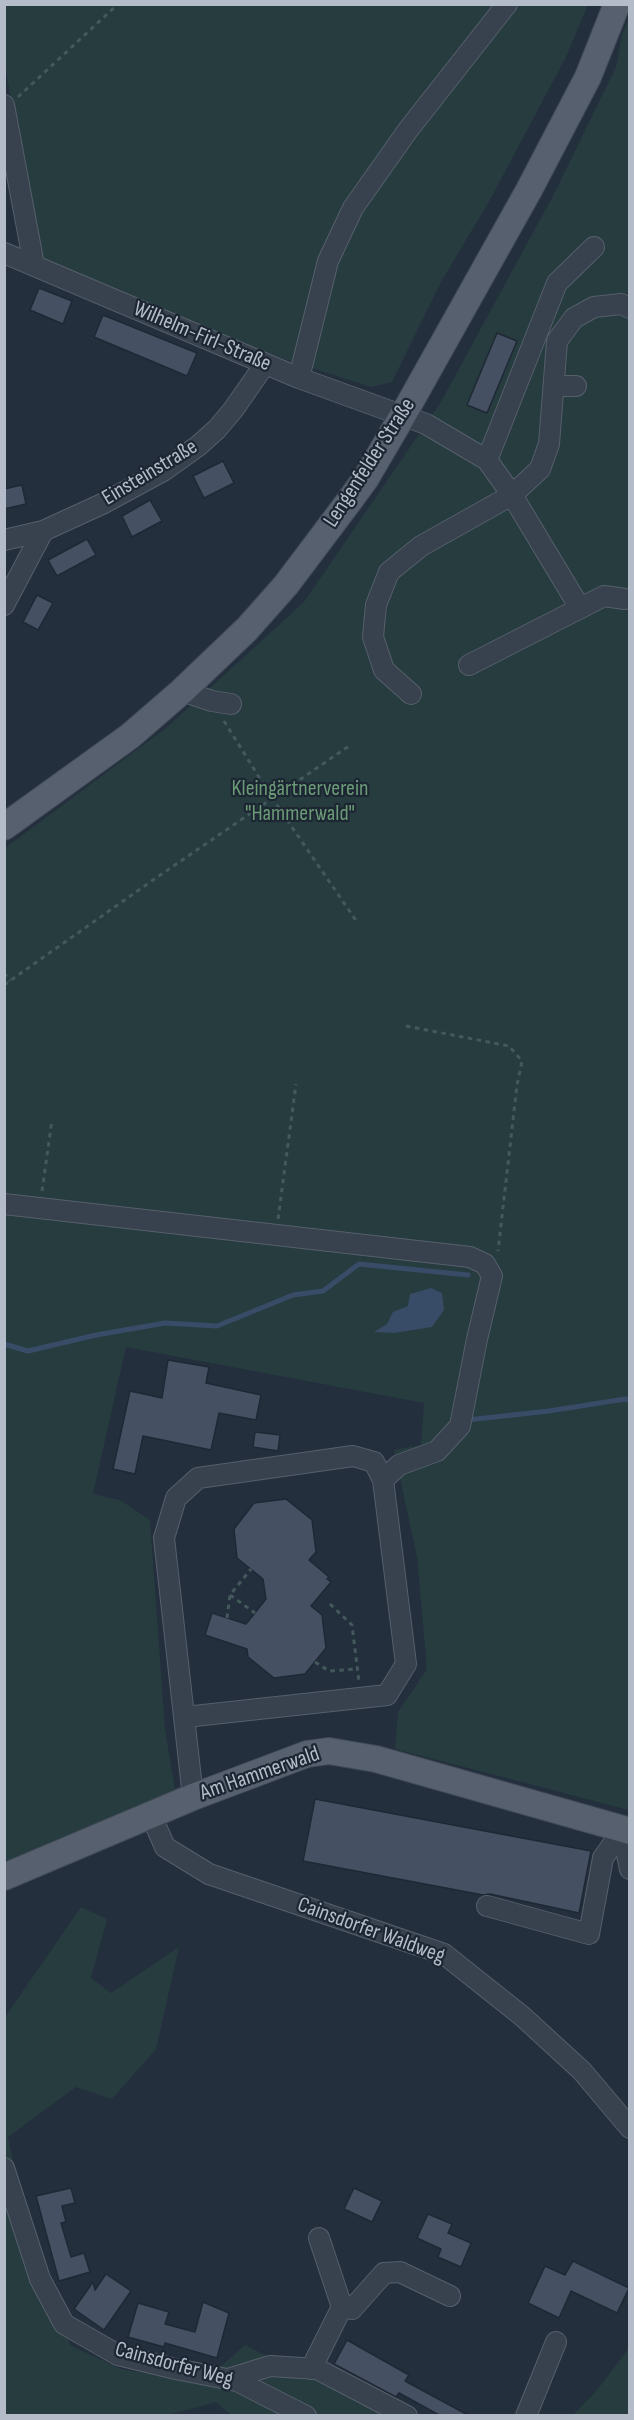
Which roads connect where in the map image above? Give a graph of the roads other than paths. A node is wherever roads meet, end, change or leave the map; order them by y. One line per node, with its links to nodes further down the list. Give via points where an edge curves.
1 (507, 4): 9 (street, via 408,130 353,208 328,261)
2 (617, 4): 12 (main road, Lengenfelder Straße, via 588,76)
3 (5, 106): 6 (street)
4 (594, 247): 13 (street, via 557,283)
5 (4, 253): 6 (street, Wilhelm-Firl-Straße)
6 (34, 265): 8 (street, Wilhelm-Firl-Straße)
7 (630, 308): 10 (street, via 621,304 594,307 574,318 557,341)
8 (265, 364): 9 (street, Wilhelm-Firl-Straße); 15 (street, Einsteinstraße, via 233,410 198,446 163,471)
9 (299, 378): 12 (street, Wilhelm-Firl-Straße)
10 (555, 386): 11 (street); 14 (street, via 549,444 540,469)
11 (576, 386)
12 (403, 415): 13 (street, Wilhelm-Firl-Straße); 21 (main road, Lengenfelder Straße, via 366,478 286,585)
13 (487, 460): 14 (street)
14 (512, 495): 19 (street); 22 (street, via 421,546 389,572 376,605 373,637 384,670)
15 (44, 531): 16 (street, Einsteinstraße); 18 (street)
16 (4, 540)
17 (625, 599): 19 (street, via 604,596)
18 (4, 605)
19 (580, 608): 20 (street)
20 (469, 665)
21 (182, 691): 23 (street); 24 (main road, Lengenfelder Straße, via 130,736)
22 (411, 694)
23 (221, 703)
24 (4, 827)
25 (4, 1204): 26 (street, via 470,1257 485,1264 492,1276 460,1426 437,1451 399,1465)
26 (383, 1480): 27 (street, via 406,1664 387,1695); 27 (street, via 374,1462 353,1456 198,1478 176,1498 164,1538)
27 (185, 1717): 28 (street)
28 (193, 1797): 29 (main road, Am Hammerwald); 30 (main road, Am Hammerwald, via 307,1754 329,1751 386,1762)
29 (151, 1815): 32 (main road, Am Hammerwald); 34 (street, Cainsdorfer Waldweg, via 165,1847 209,1874 444,1954 522,2016 582,2072)
30 (626, 1831): 31 (street); 33 (street, via 603,1858 589,1934)
31 (630, 1869)
32 (4, 1877)
33 (487, 1906)
34 (630, 2128)
35 (4, 2168): 41 (street, Cainsdorfer Weg, via 40,2279 64,2324 118,2355)
36 (320, 2238): 38 (street)
37 (450, 2296): 38 (street, via 400,2272 384,2273 352,2309)
38 (342, 2307): 40 (street)
39 (555, 2342): 44 (street)
40 (311, 2369): 41 (street, via 270,2366); 43 (street)
41 (228, 2379): 42 (street, Cainsdorfer Weg)
42 (306, 2415)
43 (407, 2415)
44 (526, 2415)

